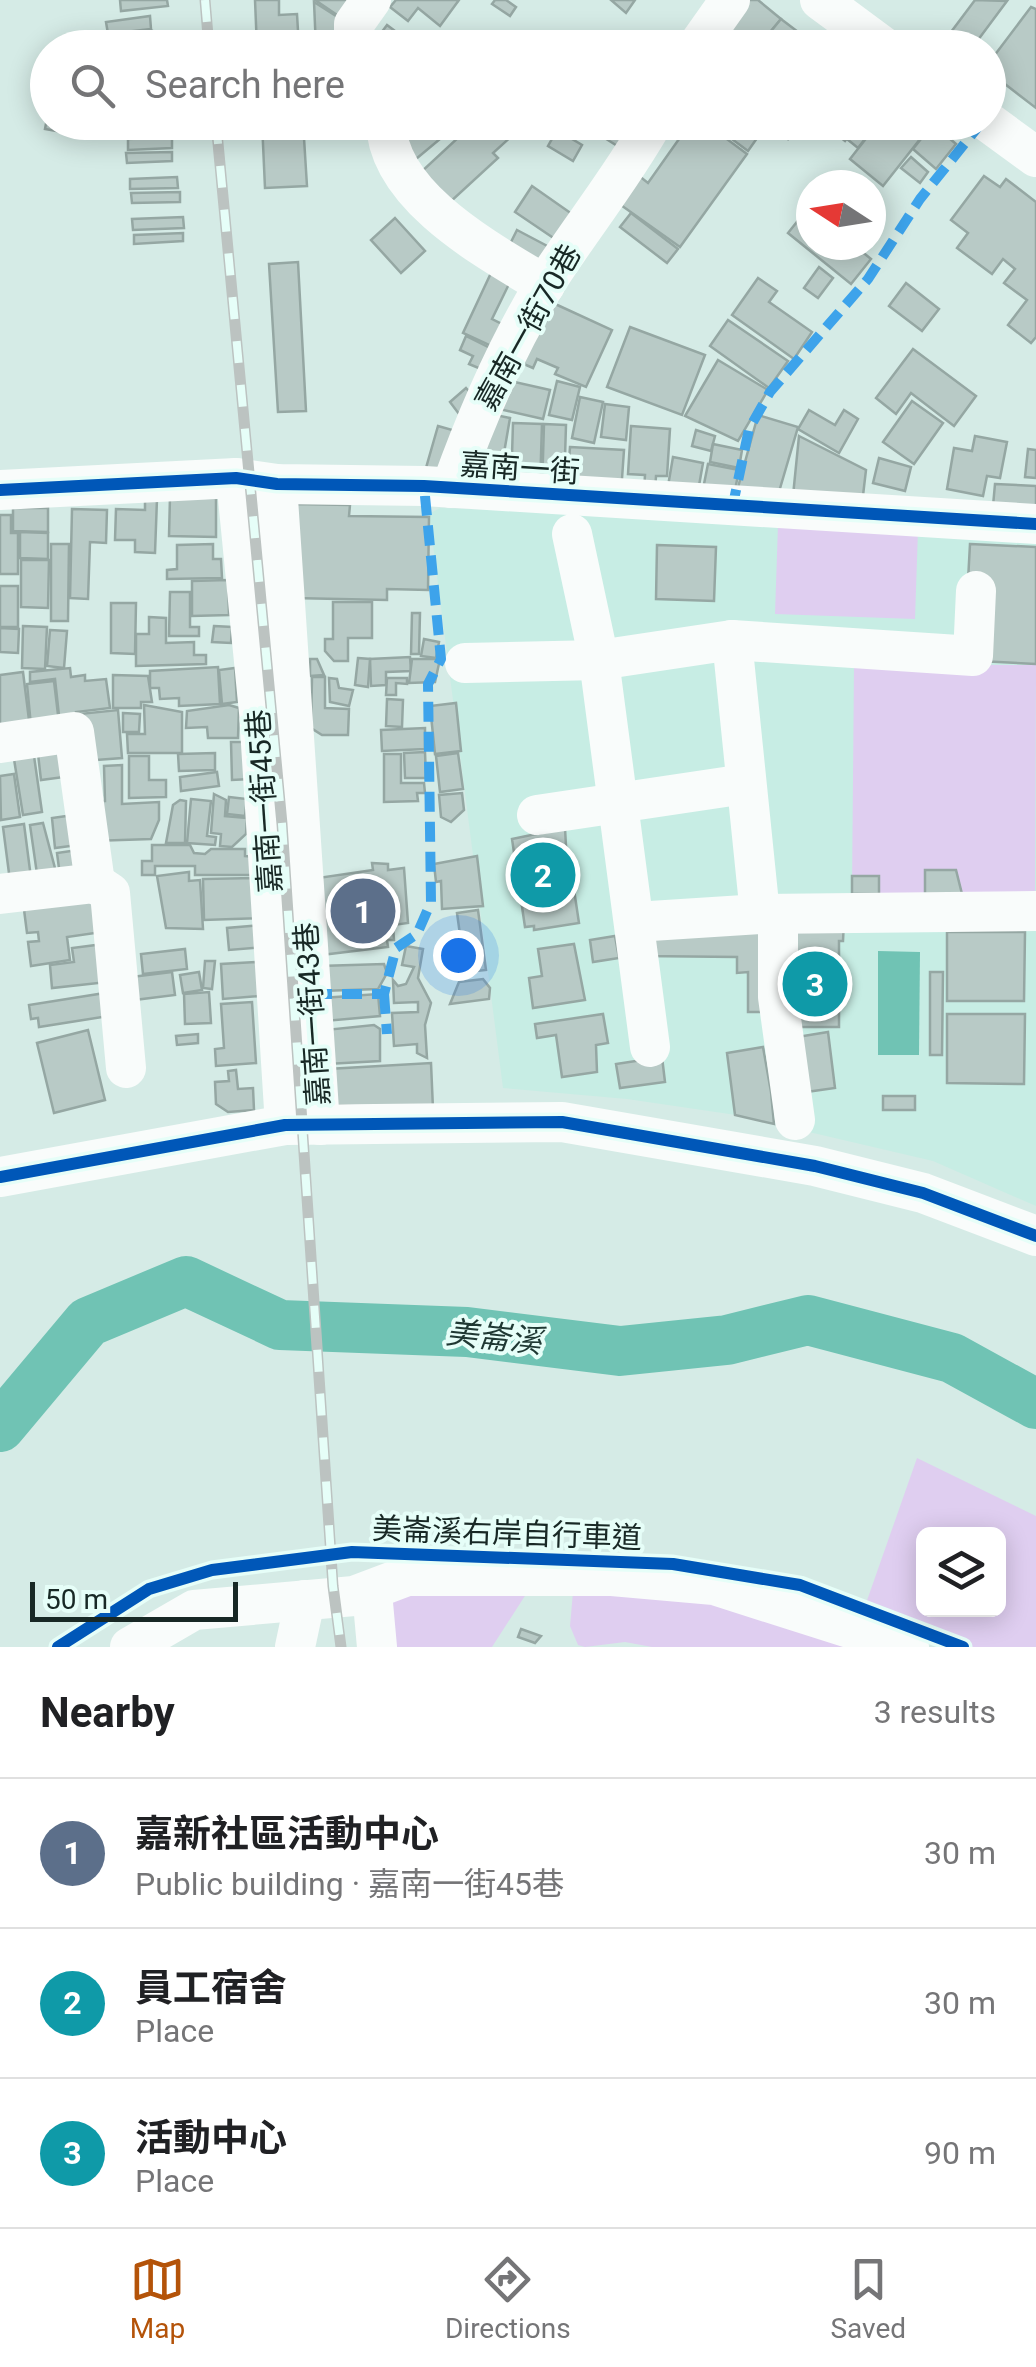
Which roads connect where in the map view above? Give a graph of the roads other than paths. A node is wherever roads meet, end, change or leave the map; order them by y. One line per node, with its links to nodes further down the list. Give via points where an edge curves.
1 (370, 0): 4 (street)
2 (730, 0): 5 (street)
3 (820, 0): 6 (street)
4 (354, 30)
5 (709, 30)
6 (861, 30)
7 (1006, 135): 10 (street)
8 (386, 140): 11 (street, via 430,206)
9 (643, 140): 11 (street, 嘉南一街70巷)
10 (1036, 157)
11 (544, 286): 14 (street, 嘉南一街70巷, via 479,410)
12 (236, 478): 13 (street, 嘉南一街); 15 (street, 嘉南一街); 34 (street, 嘉南一街45巷)
13 (276, 484): 14 (street, 嘉南一街); 34 (street, 嘉南一街43巷)
14 (451, 488): 16 (street, 嘉南一街)
15 (0, 490)
16 (1036, 524)
17 (572, 534): 20 (street)
18 (976, 592): 19 (street, via 973,656)
19 (732, 640): 20 (street); 23 (street)
20 (599, 660): 21 (street); 24 (street)
21 (465, 664)
22 (0, 743): 26 (street, via 74,732)
23 (744, 784): 24 (street); 29 (street)
24 (620, 802): 25 (street); 30 (street)
25 (537, 815)
26 (96, 883): 27 (street); 32 (street, via 110,893)
27 (0, 894)
28 (1036, 911): 29 (street)
29 (769, 914): 30 (street); 33 (street)
30 (635, 922): 31 (street)
31 (650, 1047)
32 (126, 1068)
33 (795, 1120)
34 (302, 1125): 35 (street); 36 (street, via 562,1122 815,1166 923,1193)
35 (0, 1177)
36 (1036, 1236)
37 (363, 1594): 38 (street); 41 (street); 42 (street, via 407,1576 612,1576 714,1585)
38 (304, 1600): 39 (street, via 194,1610); 40 (street)
39 (130, 1647)
40 (295, 1647)
41 (377, 1647)
42 (909, 1647)

